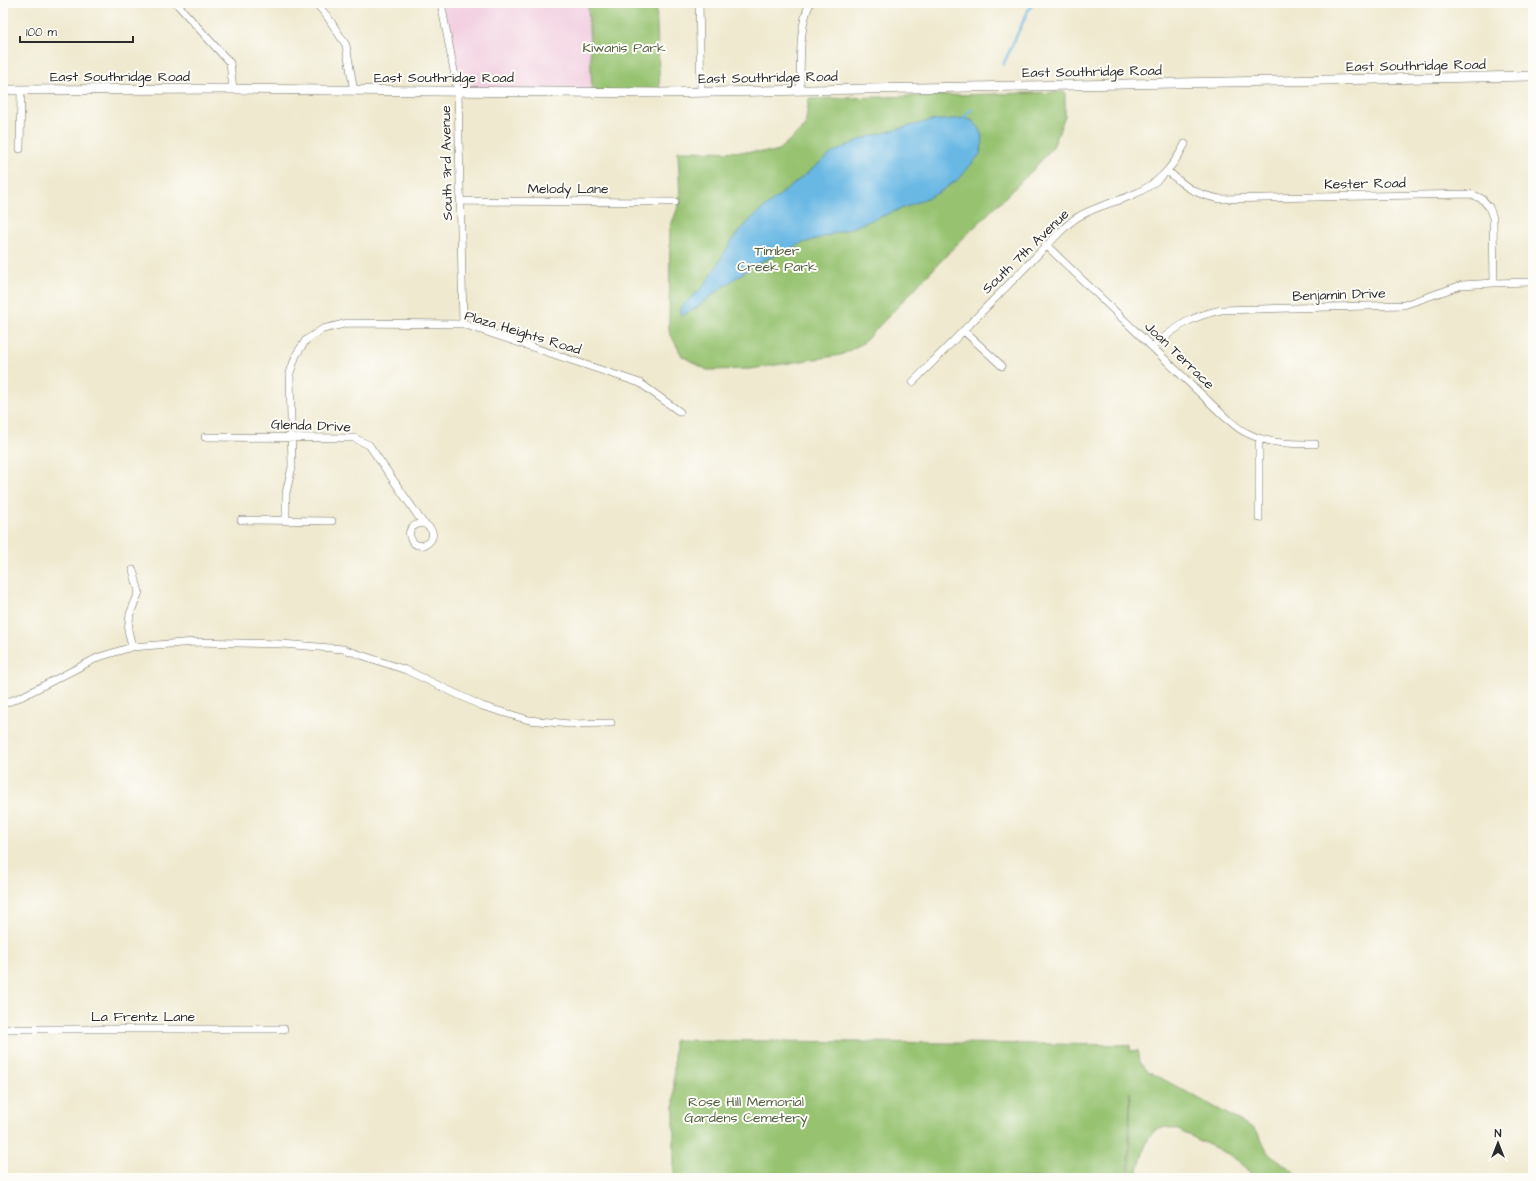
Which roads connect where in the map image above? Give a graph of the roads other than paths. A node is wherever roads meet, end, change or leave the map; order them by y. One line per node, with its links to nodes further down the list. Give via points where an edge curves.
1 (176, 3): 7 (street, via 230,63)
2 (316, 3): 11 (street, via 346,45)
3 (441, 3): 12 (street, South 3rd Avenue)
4 (700, 3): 13 (street)
5 (810, 3): 10 (street, via 803,26)
6 (1533, 76): 10 (street, East Southridge Road)
7 (233, 89): 9 (street, East Southridge Road); 11 (street, East Southridge Road)
8 (3, 90): 9 (street, East Southridge Road)
9 (21, 90): 15 (street)
10 (800, 90): 13 (street, East Southridge Road)
11 (354, 91): 12 (street, East Southridge Road)
12 (458, 92): 13 (street, East Southridge Road); 17 (street, South 3rd Avenue)
13 (701, 92)
14 (1184, 144): 16 (street, South 7th Avenue)
15 (20, 149)
16 (1168, 171): 19 (street, South 7th Avenue, via 1151,185 1131,196 1077,217); 21 (street, Kester Road, via 1186,187 1202,196 1220,199 1471,194 1482,199 1489,207 1493,218)
17 (460, 201): 18 (street, Melody Lane); 22 (street, South 3rd Avenue)
18 (675, 202)
19 (1046, 245): 23 (street, South 7th Avenue); 24 (street, Joan Terrace)
20 (1533, 282): 21 (street, Benjamin Drive)
21 (1494, 283): 24 (street, Benjamin Drive, via 1462,285 1404,305 1221,310 1178,325)
22 (463, 324): 27 (street, Plaza Heights Road, via 640,384); 29 (street, Plaza Heights Road, via 348,323 323,329 306,340 296,354 290,373)
23 (964, 331): 25 (street); 26 (street, South 7th Avenue)
24 (1152, 347): 30 (street, Joan Terrace, via 1226,418 1245,433)
25 (1002, 366)
26 (913, 382)
27 (680, 412)
28 (205, 437): 29 (street, Glenda Drive)
29 (291, 437): 34 (street, Plaza Heights Road, via 292,467 286,493); 36 (street, Glenda Drive, via 354,438 369,446)
30 (1259, 439): 31 (street, Joan Terrace, via 1287,444); 32 (street)
31 (1315, 444)
32 (1259, 518)
33 (240, 520): 34 (street)
34 (286, 520): 35 (street)
35 (332, 521)
36 (423, 523)
37 (133, 570): 38 (street, via 139,592 130,614 128,630)
38 (132, 647): 39 (street, via 99,657 29,694); 40 (street, via 194,642 282,644 343,649 406,670 482,706 529,720 570,724)
39 (3, 704)
40 (611, 723)
41 (3, 1029): 42 (street, La Frentz Lane)
42 (284, 1029)

